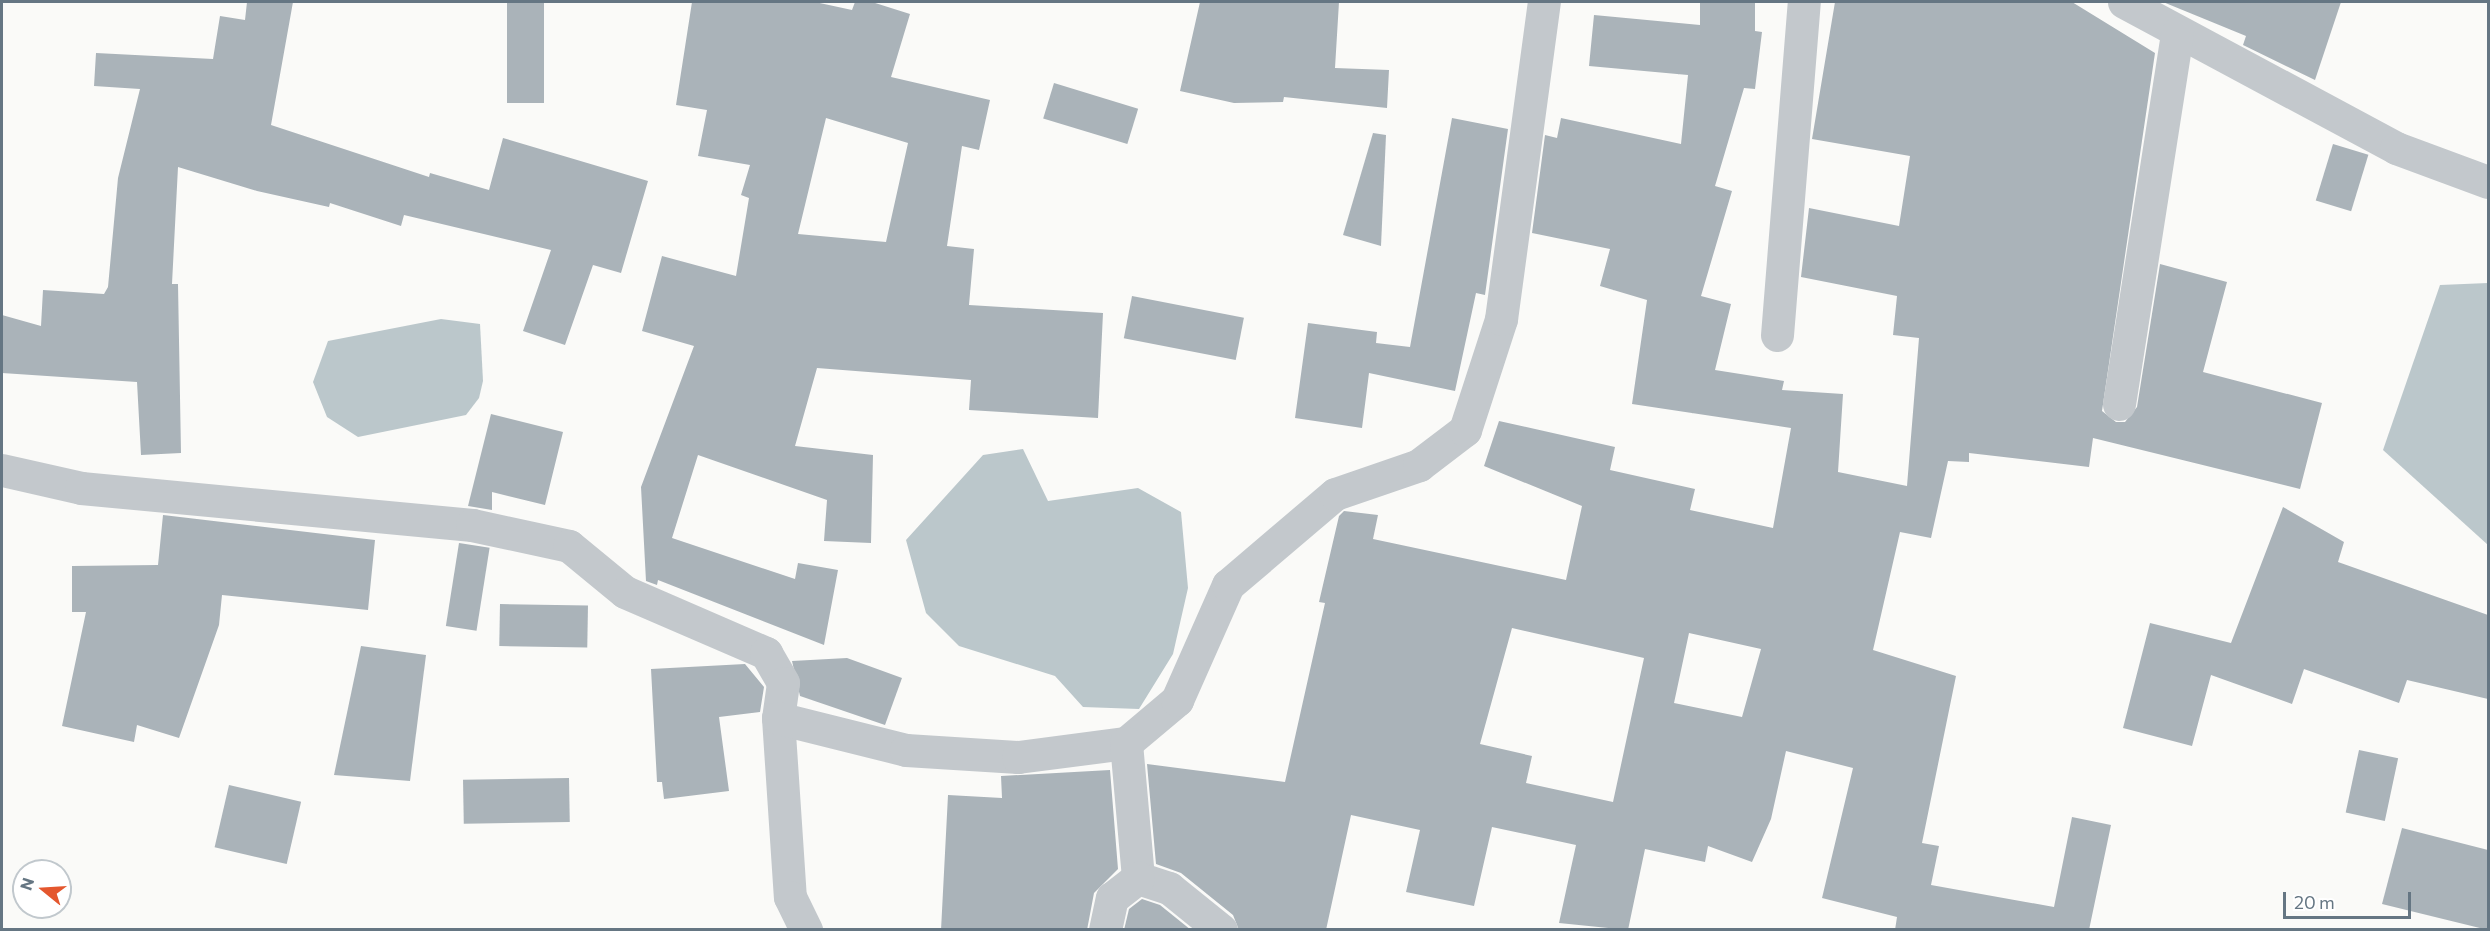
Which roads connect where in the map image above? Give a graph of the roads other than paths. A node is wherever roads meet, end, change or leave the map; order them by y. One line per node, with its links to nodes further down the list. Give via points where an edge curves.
1 (1544, 2): 10 (street, via 1502,320 1465,430 1419,465 1335,494 1228,585 1177,700)
2 (1804, 2): 6 (street)
3 (2124, 2): 4 (street)
4 (2177, 34): 5 (street, via 2396,147); 7 (street)
5 (2488, 182)
6 (1777, 335)
7 (2119, 404)
8 (2, 470): 9 (street, via 81,488 472,525 569,546 625,592 766,653 783,683)
9 (778, 718): 10 (street, via 906,750 1018,757); 12 (street, via 790,897)
10 (1126, 743): 11 (street)
11 (1138, 878): 13 (street, via 1112,898); 14 (street, via 1169,888)
12 (806, 930)
13 (1105, 930)
14 (1221, 930)

